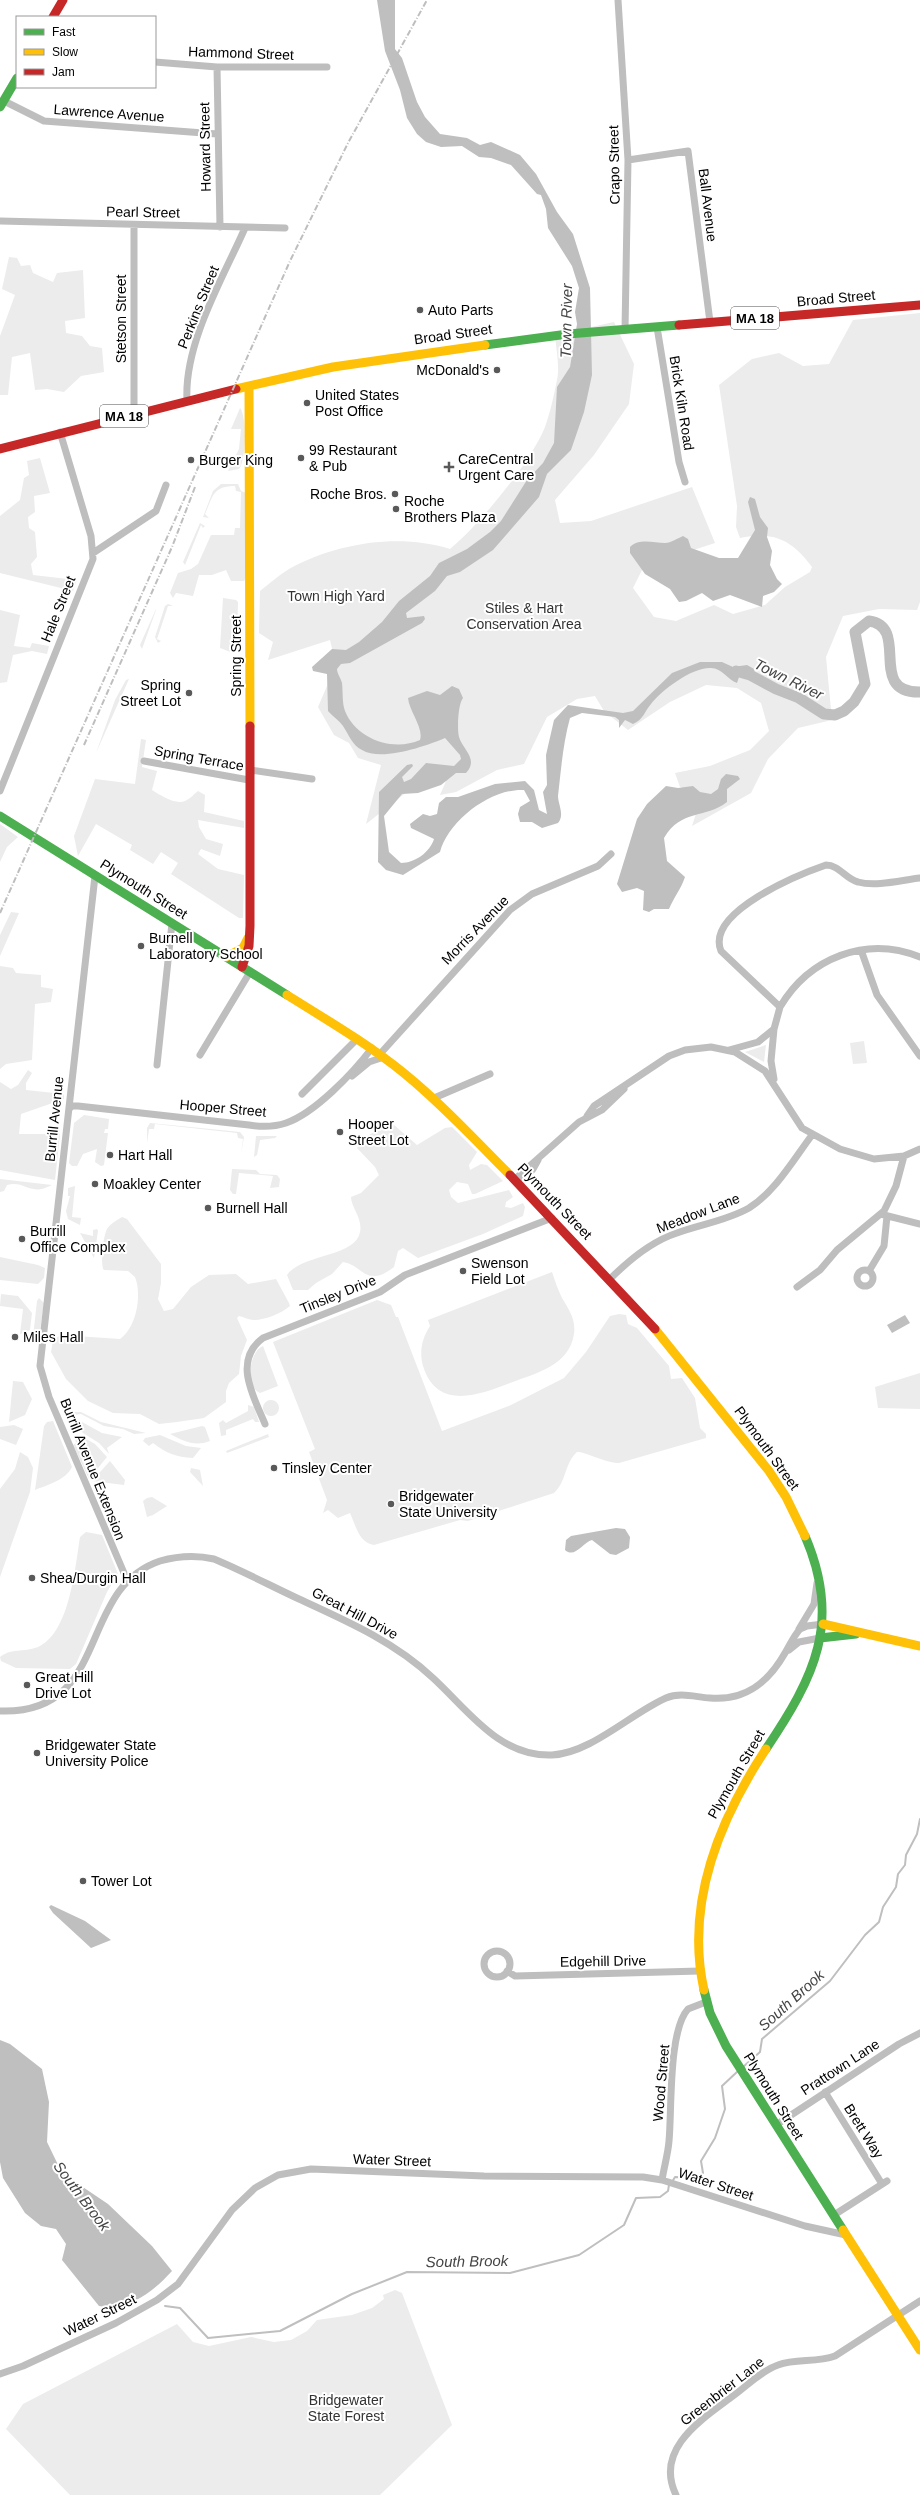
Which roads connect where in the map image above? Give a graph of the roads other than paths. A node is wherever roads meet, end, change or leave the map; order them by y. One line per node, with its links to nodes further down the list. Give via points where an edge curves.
1 (63, 0): 3 (main road)
2 (618, 0): 10 (street, Crapo Street)
3 (54, 16)
4 (156, 62): 5 (street, Hammond Street)
5 (217, 67): 6 (street, Hammond Street); 9 (street, Howard Street)
6 (327, 67)
7 (16, 80): 8 (main road)
8 (2, 104): 9 (street, Lawrence Avenue, via 44,121)
9 (218, 134): 13 (street, Howard Street)
10 (628, 160): 17 (street, Ball Avenue, via 688,152); 19 (street, Crapo Street)
11 (0, 221): 12 (street, Pearl Street)
12 (134, 226): 13 (street, Pearl Street); 22 (street, Stetson Street)
13 (220, 227): 14 (street, Pearl Street)
14 (245, 228): 15 (street, Pearl Street); 21 (street, Perkins Street, via 196,341 190,366)
15 (285, 228)
16 (920, 305): 17 (main road, Broad Street / MA 18)
17 (710, 322): 18 (main road, Broad Street / MA 18)
18 (657, 327): 19 (main road, Broad Street / MA 18); 25 (street, Brick Kiln Road, via 678,462)
19 (625, 330): 20 (main road, Broad Street / MA 18, via 568,334 403,355)
20 (249, 386): 21 (main road, Broad Street / MA 18); 29 (main road, Spring Street)
21 (187, 400): 22 (main road, Broad Street / MA 18)
22 (134, 413): 23 (main road, Broad Street / MA 18)
23 (60, 432): 24 (main road, Broad Street / MA 18); 27 (street, Hale Street, via 91,536)
24 (0, 449)
25 (685, 482)
26 (166, 485): 27 (street, via 156,511)
27 (93, 553): 32 (street, Hale Street, via 93,559 72,605)
28 (144, 761): 31 (street, Spring Terrace)
29 (250, 770): 30 (street); 31 (main road, Spring Street)
30 (312, 779)
31 (249, 780): 38 (main road, Spring Street)
32 (0, 791)
33 (0, 816): 35 (main road, Plymouth Street)
34 (611, 854): 49 (street, Morris Avenue, via 598,866 532,894 510,910)
35 (96, 876): 37 (main road, Plymouth Street); 56 (street, Burrill Avenue)
36 (920, 878): 43 (street, via 864,883 850,879 832,865 826,865 771,887 727,923 720,939 723,953)
37 (172, 923): 40 (main road, Plymouth Street); 51 (street)
38 (250, 929): 40 (main road, via 243,948); 42 (main road, Spring Street, via 253,952)
39 (861, 950): 41 (street, via 890,949); 43 (street, via 830,959 815,968); 50 (street, via 877,995)
40 (226, 957): 42 (main road, Plymouth Street)
41 (920, 957)
42 (246, 970): 45 (main road, Plymouth Street); 48 (street)
43 (780, 1007): 44 (street)
44 (774, 1029): 47 (street, via 758,1042); 53 (street, via 771,1061)
45 (357, 1039): 46 (main road, Plymouth Street); 54 (street)
46 (372, 1048): 49 (main road, Plymouth Street); 57 (street, Hooper Street)
47 (726, 1050): 53 (street, via 740,1054 765,1071); 61 (street, via 701,1048 678,1052 660,1062 629,1084 602,1110 587,1116)
48 (200, 1055)
49 (382, 1055): 55 (main road, Plymouth Street); 57 (street, via 366,1063 334,1094)
50 (920, 1056)
51 (157, 1065)
52 (490, 1074): 55 (street)
53 (778, 1088): 58 (street, via 800,1125)
54 (302, 1094)
55 (434, 1098): 61 (main road, Plymouth Street)
56 (68, 1109): 57 (street, Hooper Street, via 78,1106 260,1126 286,1123); 68 (street, Burrill Avenue)
57 (308, 1110)
58 (812, 1135): 60 (street, via 847,1152 867,1158); 66 (street, Meadow Lane, via 767,1192 753,1205 730,1217 668,1236 629,1262)
59 (920, 1149): 60 (street)
60 (904, 1156): 62 (street, via 896,1186)
61 (517, 1181): 63 (main road, Plymouth Street)
62 (884, 1215): 64 (street); 65 (street, via 884,1246); 67 (street, via 837,1250 820,1270)
63 (552, 1218): 66 (main road, Plymouth Street); 69 (street, Tinsley Drive, via 405,1275 380,1292 259,1341 250,1354 247,1375)
64 (920, 1224)
65 (869, 1270)
66 (610, 1279): 70 (main road, Plymouth Street, via 697,1378 774,1479 797,1518)
67 (797, 1287)
68 (40, 1366): 71 (street, Burrill Avenue Extension, via 49,1397)
69 (265, 1424)
70 (818, 1577): 72 (main road, Plymouth Street); 74 (street, Great Hill Drive, via 812,1609)
71 (127, 1580): 77 (street, Great Hill Drive, via 144,1568 173,1558 195,1556 219,1561 377,1637 426,1671 498,1739 515,1749 537,1754 559,1754 580,1748 645,1708 674,1695 722,1699 743,1695 764,1680); 78 (street, Great Hill Drive, via 112,1601 89,1654 71,1684 39,1706 19,1711)
72 (823, 1624): 73 (main road); 74 (street, Great Hill Drive, via 804,1626); 75 (main road, Plymouth Street)
73 (864, 1634): 75 (main road, via 841,1634); 76 (main road)
74 (793, 1638): 77 (street, Great Hill Drive)
75 (820, 1638): 77 (street, Great Hill Drive, via 799,1642); 80 (main road, Plymouth Street, via 814,1664 801,1693 738,1793 720,1830 703,1902 699,1942)
76 (920, 1646)
77 (784, 1654)
78 (0, 1711)
79 (507, 1971): 80 (street, Edgehill Drive, via 516,1976)
80 (700, 1971): 81 (main road, Plymouth Street)
81 (706, 2002): 84 (main road, Plymouth Street, via 720,2034); 85 (street, Wood Street, via 688,2009 680,2024 672,2073)
82 (920, 2033): 83 (street, Prattown Lane)
83 (825, 2092): 84 (street, Prattown Lane); 86 (street, Brett Way, via 884,2182)
84 (776, 2125): 86 (main road, Plymouth Street)
85 (668, 2182): 87 (street, Water Street, via 805,2226); 91 (street, Water Street, via 643,2177 484,2176 312,2169 278,2175 255,2188 232,2210 183,2278 164,2295 116,2323)
86 (834, 2215): 87 (main road, Plymouth Street)
87 (846, 2235): 89 (main road, Plymouth Street)
88 (920, 2301): 89 (street)
89 (898, 2316): 90 (main road, Plymouth Street); 92 (street, Greenbrier Lane, via 835,2356 819,2361 785,2363 772,2367 699,2422 682,2439 672,2459 671,2477)
90 (920, 2350)
91 (0, 2374)
92 (676, 2495)

